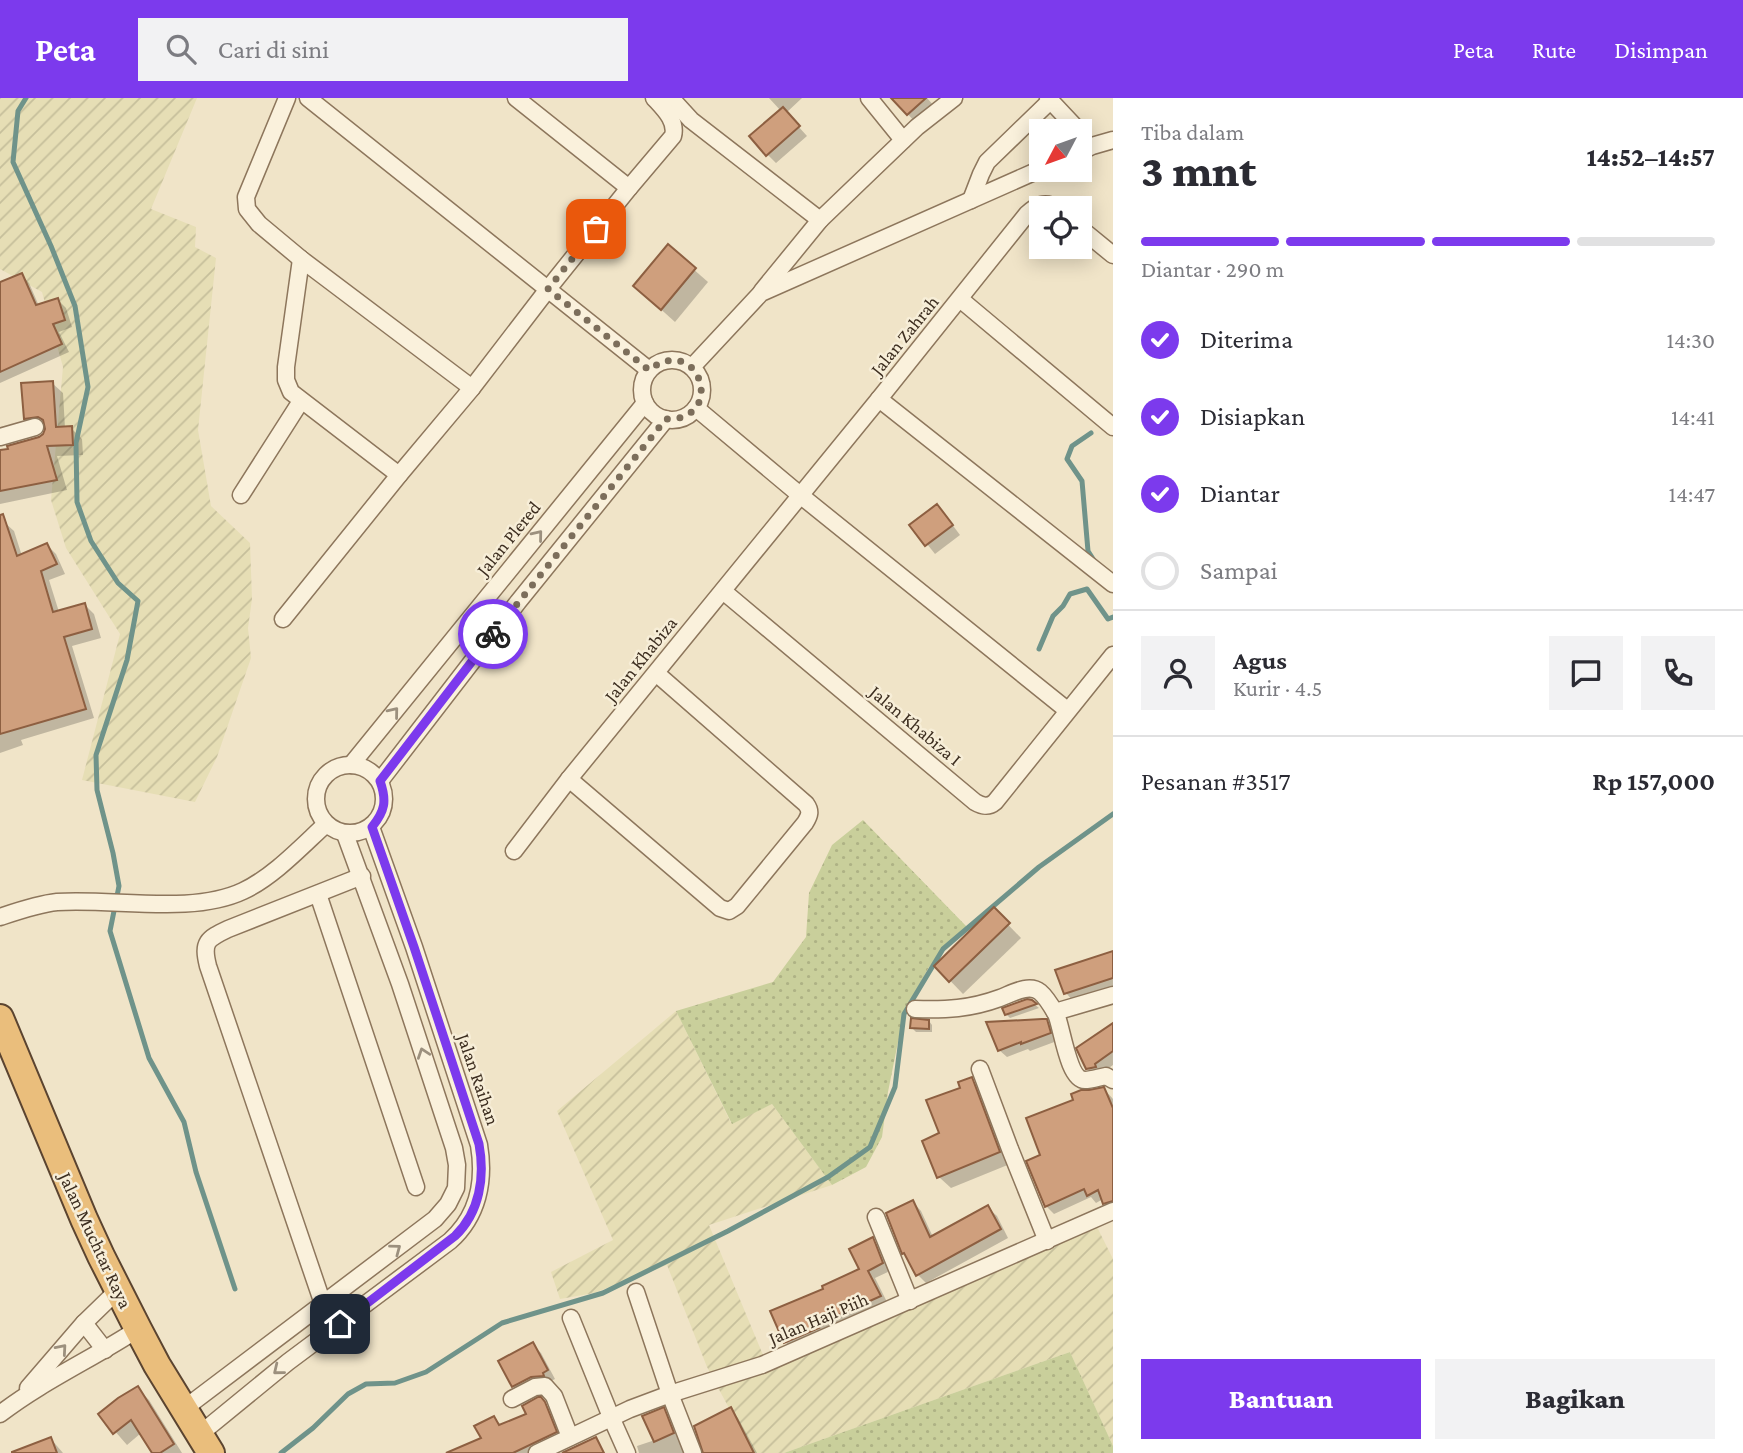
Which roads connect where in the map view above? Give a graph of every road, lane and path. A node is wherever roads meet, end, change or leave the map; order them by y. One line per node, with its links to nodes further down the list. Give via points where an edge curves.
1 (286, 98): 20 (street, via 245,202 253,219)
2 (308, 98): 21 (street)
3 (516, 98): 14 (street)
4 (654, 98): 14 (street, via 676,128)
5 (671, 98): 17 (street, via 691,120)
6 (869, 98): 10 (street)
7 (954, 98): 10 (street)
8 (1049, 99): 9 (street); 15 (street, via 987,162)
9 (1067, 119)
10 (903, 140): 17 (street)
11 (1113, 140): 12 (street)
12 (1092, 147)
13 (1029, 174): 15 (street)
14 (629, 188): 21 (street)
15 (971, 200): 22 (street)
16 (1029, 212): 23 (street, Jalan Zahrah)
17 (820, 220): 22 (street)
18 (1092, 238): 19 (street)
19 (1113, 255)
20 (302, 259): 26 (street); 28 (street, via 286,367 291,392)
21 (548, 289): 25 (street); 26 (street)
22 (761, 293): 24 (street)
23 (960, 299): 27 (street, Jalan Zahrah); 32 (street)
24 (692, 367): 25 (street, via 670,359); 30 (street, via 702,388)
25 (649, 370): 29 (street, via 643,380)
26 (472, 388): 35 (street)
27 (880, 399): 37 (street, Jalan Zahrah); 38 (street)
28 (301, 401): 35 (street); 36 (street)
29 (645, 403): 31 (street); 39 (street, Jalan Plered, one-way to 29)
30 (696, 408): 31 (street, via 677,420); 37 (street)
31 (666, 419): 41 (street)
32 (1113, 427)
33 (35, 428): 34 (street)
34 (0, 437)
35 (399, 475): 42 (street)
36 (241, 495)
37 (800, 495): 40 (street, Jalan Khabiza); 45 (street)
38 (1113, 584)
39 (497, 585): 41 (street); 46 (street, Jalan Plered, one-way to 39)
40 (723, 591): 44 (street, Jalan Khabiza); 45 (street, Jalan Khabiza I, via 980,805 995,802)
41 (519, 602): 48 (street)
42 (283, 619)
43 (1113, 655): 45 (street)
44 (656, 673): 47 (street, Jalan Khabiza); 47 (street, via 809,808 805,823 737,906 729,911 720,908)
45 (1067, 710)
46 (351, 765): 48 (street, via 372,772); 49 (street, via 326,774 318,786 318,813)
47 (569, 779): 52 (street, Jalan Khabiza)
48 (380, 781): 50 (street, via 384,806)
49 (326, 824): 51 (street); 55 (street, via 272,873 229,897 195,903 55,902)
50 (372, 827): 51 (street); 61 (street, Jalan Raihan)
51 (345, 834): 53 (street)
52 (514, 851)
53 (362, 876): 54 (street); 63 (street, one-way to 53)
54 (318, 894): 64 (street); 73 (street, via 217,934 208,940 205,954)
55 (0, 917)
56 (1113, 995): 58 (street)
57 (915, 1009): 58 (street, via 962,1009 1028,988 1042,993)
58 (1055, 1012): 62 (street, via 1077,1077)
59 (0, 1018): 70 (highway, Jalan Muchtar Raya)
60 (980, 1069): 67 (street)
61 (456, 1076): 63 (street); 69 (street, Jalan Raihan, via 482,1160 478,1199 461,1231)
62 (1113, 1080)
63 (433, 1084): 68 (street, one-way to 63, via 435,1219 456,1188 456,1157)
64 (416, 1186)
65 (1113, 1212): 67 (street, Jalan Haji Piih)
66 (876, 1217): 72 (street)
67 (1047, 1241): 72 (street, Jalan Haji Piih)
68 (371, 1268): 69 (street); 73 (street)
69 (385, 1289): 85 (street, Jalan Raihan, one-way to 85, via 288,1362)
70 (118, 1290): 75 (street); 76 (highway, Jalan Muchtar Raya)
71 (636, 1292): 78 (street)
72 (910, 1301): 78 (street, Jalan Haji Piih, via 762,1365)
73 (323, 1304): 81 (street)
74 (571, 1318): 83 (street)
75 (84, 1323): 77 (street); 80 (street, one-way to 75)
76 (138, 1329): 77 (street); 81 (highway, Jalan Muchtar Raya)
77 (105, 1350): 80 (street)
78 (670, 1394): 83 (street, Jalan Haji Piih); 88 (street)
79 (512, 1399): 84 (street, via 545,1386 554,1396)
80 (18, 1400): 82 (street)
81 (185, 1408): 85 (highway, Jalan Muchtar Raya)
82 (0, 1414)
83 (611, 1417): 84 (street, Jalan Haji Piih); 87 (street)
84 (570, 1437): 86 (street, Jalan Haji Piih)
85 (206, 1444)
86 (537, 1453)
87 (627, 1453)
88 (693, 1453)

